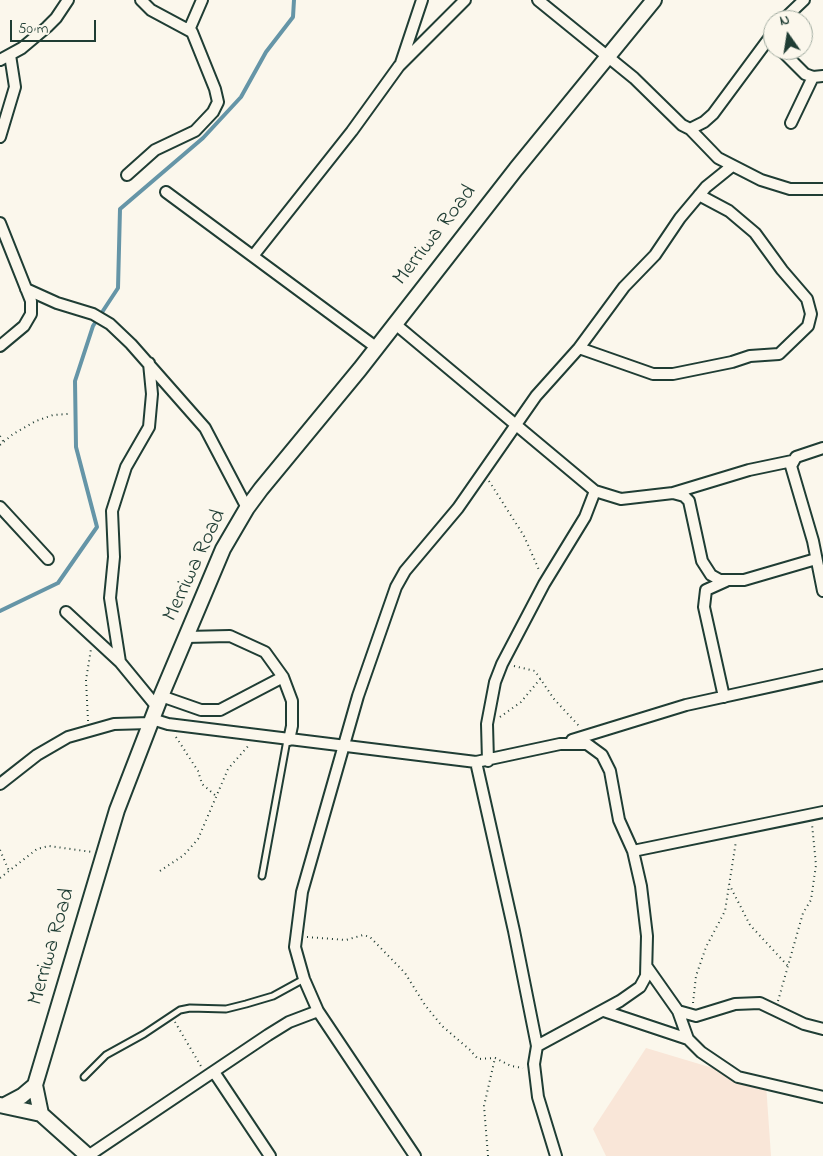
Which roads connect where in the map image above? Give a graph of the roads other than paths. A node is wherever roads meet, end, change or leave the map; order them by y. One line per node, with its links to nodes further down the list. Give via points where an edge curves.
1 (68, 0): 12 (street, via 56,18)
2 (141, 0): 10 (street, via 151,10)
3 (202, 0): 10 (street)
4 (422, 0): 16 (street)
5 (465, 0): 16 (street)
6 (538, 0): 13 (street)
7 (654, 0): 13 (street, Merriwa Road)
8 (804, 0): 9 (street)
9 (794, 10)
10 (189, 30): 22 (street, via 198,44 218,102 195,131 155,150)
11 (763, 48): 19 (street, via 713,114)
12 (10, 55): 14 (street); 20 (street, via 16,88)
13 (609, 57): 19 (street); 29 (street, Merriwa Road)
14 (0, 60)
15 (790, 60): 17 (street, via 801,72)
16 (400, 66): 27 (street)
17 (818, 77): 18 (street)
18 (791, 123)
19 (690, 129): 21 (street, via 718,158)
20 (0, 137)
21 (732, 166): 23 (street, via 790,189); 25 (street)
22 (127, 175)
23 (823, 189)
24 (166, 192): 27 (street)
25 (699, 195): 32 (street); 32 (street, via 729,211 755,233 807,299 811,314 808,326 779,354 750,356 673,374 653,374)
26 (0, 223): 28 (street)
27 (253, 256): 31 (street)
28 (26, 289): 30 (street, via 31,301 31,314 24,326); 33 (street, via 57,304 93,314 110,324)
29 (394, 323): 31 (street, Merriwa Road); 34 (street)
30 (0, 346)
31 (376, 348): 40 (street, Merriwa Road)
32 (579, 348): 34 (street)
33 (149, 363): 40 (street, via 205,428); 47 (street, via 152,394 150,427 126,467 112,511 114,557 110,598)
34 (516, 424): 37 (street); 54 (street, via 458,508 405,571 396,587)
35 (823, 448): 36 (street)
36 (792, 461): 38 (street, via 740,472); 42 (street)
37 (595, 492): 38 (street, via 621,499); 55 (street, via 585,516 502,664 487,724)
38 (673, 493): 43 (street, via 689,501 698,550 705,567 714,577)
39 (0, 507): 41 (street)
40 (247, 508): 46 (street, Merriwa Road, via 223,549)
41 (48, 559)
42 (816, 559): 43 (street, via 744,580); 44 (street)
43 (726, 581): 50 (street, via 706,590 704,606)
44 (823, 590)
45 (66, 612): 47 (street)
46 (186, 637): 49 (street, via 220,635 244,641 265,652); 51 (street, Merriwa Road)
47 (120, 662): 51 (street)
48 (823, 675): 50 (street)
49 (283, 677): 51 (street, via 220,710); 52 (street, via 292,701 292,726)
50 (724, 697): 53 (street, via 686,705)
51 (155, 711): 52 (street, via 168,724); 57 (street, via 68,737 46,749); 71 (street, Merriwa Road, via 103,853)
52 (288, 740): 54 (street); 60 (lane)
53 (560, 744): 55 (street); 59 (street, via 587,744 602,755 610,770 619,820)
54 (342, 747): 56 (street); 62 (street, via 302,892 295,936 296,954)
55 (488, 760): 56 (street)
56 (476, 762): 68 (street)
57 (0, 784)
58 (823, 812): 59 (street)
59 (633, 851): 61 (street, via 644,909)
60 (262, 876)
61 (647, 967): 64 (street, via 640,987); 65 (street)
62 (304, 980): 63 (street); 70 (lane, via 261,1000 226,1009 187,1008 106,1055)
63 (318, 1011): 69 (street, via 289,1022); 77 (street)
64 (604, 1011): 67 (street); 68 (street)
65 (678, 1011): 66 (street, via 692,1016 742,1003 760,1003 804,1024); 67 (street)
66 (823, 1029)
67 (688, 1039): 72 (street, via 738,1077)
68 (537, 1046): 78 (street, via 534,1069 538,1098)
69 (211, 1074): 75 (street); 76 (street)
70 (84, 1077)
71 (36, 1084): 73 (street, via 22,1096); 74 (street, Merriwa Road)
72 (823, 1097)
73 (3, 1105): 74 (street)
74 (41, 1114): 75 (street)
75 (88, 1156)
76 (270, 1156)
77 (415, 1156)
78 (556, 1156)

